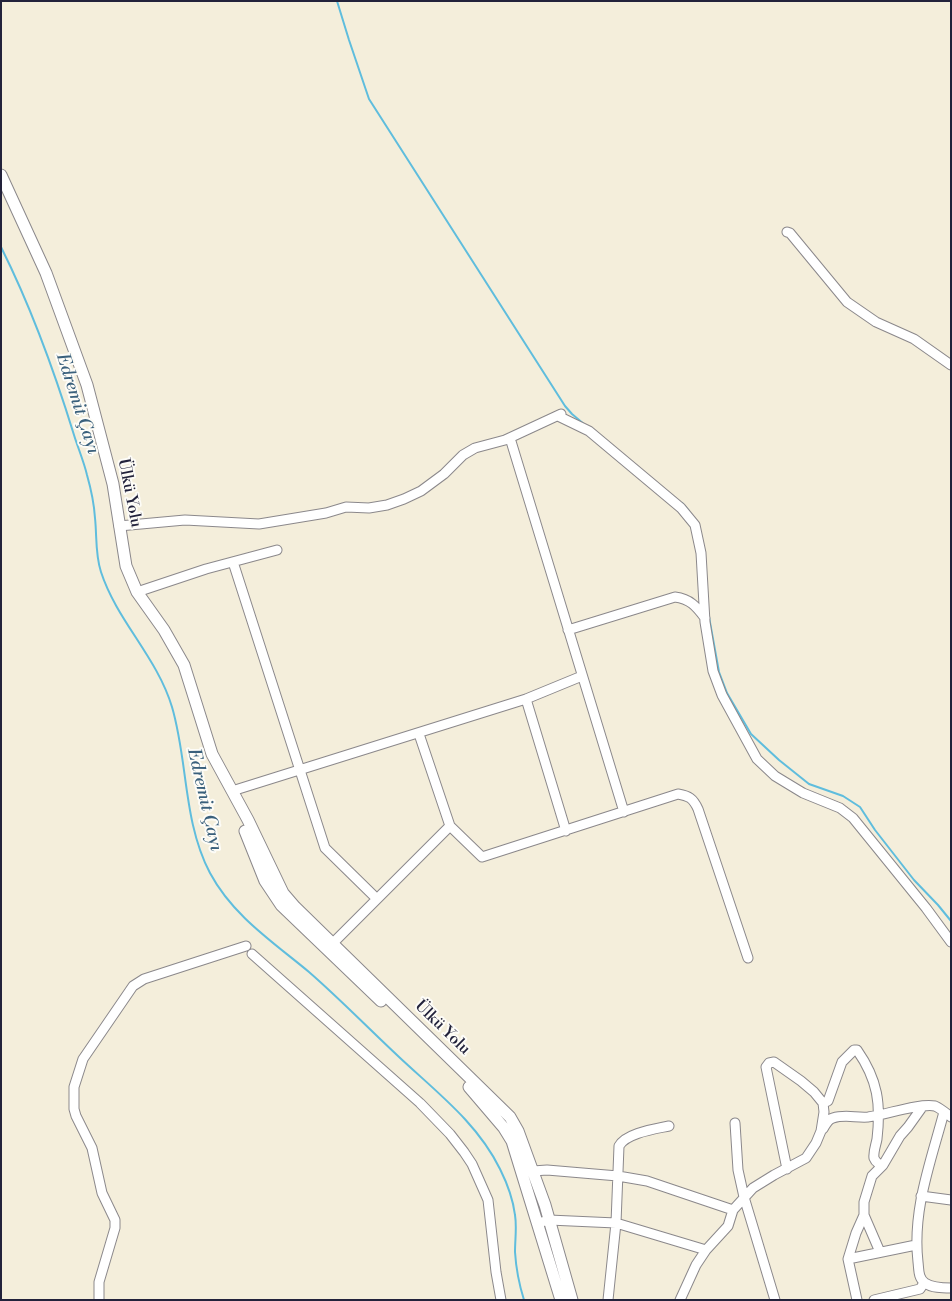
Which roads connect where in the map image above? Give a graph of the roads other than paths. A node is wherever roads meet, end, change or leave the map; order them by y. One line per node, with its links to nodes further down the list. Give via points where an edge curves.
1 (1, 175): 5 (main road, Ülkü Yolu, via 46,273 87,385 113,484)
2 (787, 232): 3 (street, via 847,302 876,322 914,339)
3 (951, 365)
4 (510, 438): 5 (street, via 475,448 421,491 387,505 346,507 259,524 185,520); 9 (street, via 560,415 589,431 682,508 695,524 701,553); 10 (street)
5 (119, 526): 8 (main road, Ülkü Yolu, via 126,566)
6 (277, 550): 7 (street)
7 (233, 562): 8 (street); 14 (street)
8 (137, 592): 15 (main road, Ülkü Yolu, via 184,665 212,754)
9 (705, 618): 10 (street, via 686,598 675,597); 20 (street, via 713,671 757,759 774,776 803,793 840,808 853,818)
10 (568, 630): 11 (street)
11 (582, 676): 12 (street); 16 (street)
12 (526, 699): 13 (street); 18 (street)
13 (419, 734): 14 (street); 17 (street)
14 (299, 770): 15 (street); 19 (street, via 325,848)
15 (232, 791): 22 (main road, Ülkü Yolu, via 240,807 241,822 272,893 292,916)
16 (624, 812): 18 (street); 24 (street, via 678,794 688,795 694,800)
17 (450, 826): 18 (street, via 482,857); 19 (street)
18 (566, 831)
19 (377, 899): 22 (street)
20 (951, 942)
21 (246, 946): 49 (street, via 144,979 133,986 83,1059 74,1087 74,1108 92,1148 102,1193 115,1228 99,1282)
22 (330, 947): 34 (main road, Ülkü Yolu, via 510,1117); 41 (main road, Ülkü Yolu, via 464,1082 504,1128)
23 (252, 954): 50 (street, via 420,1102 464,1152 488,1200)
24 (748, 958)
25 (823, 1103): 28 (street, via 828,1100 842,1062 857,1050 876,1089); 31 (street); 33 (street, via 779,1065 774,1062 766,1067)
26 (922, 1106): 27 (street, via 935,1106); 28 (street); 32 (street)
27 (948, 1114): 36 (street)
28 (879, 1115): 31 (street, via 854,1118 845,1115 830,1119); 32 (street, via 874,1154 877,1163)
29 (735, 1123): 37 (street, via 738,1170)
30 (669, 1126): 35 (street, via 624,1139 618,1148)
31 (821, 1131): 33 (street, via 806,1158)
32 (883, 1165): 40 (street, via 872,1176)
33 (786, 1169): 37 (street)
34 (533, 1171): 35 (street); 41 (main road, Ülkü Yolu)
35 (618, 1176): 39 (street, via 648,1180); 42 (street)
36 (921, 1196): 38 (street); 43 (street)
37 (744, 1197): 39 (street); 55 (street)
38 (951, 1200)
39 (733, 1210): 44 (street, via 728,1226)
40 (864, 1215): 45 (street); 46 (street)
41 (544, 1221): 42 (street); 51 (main road, Ülkü Yolu); 52 (main road, Ülkü Yolu)
42 (616, 1223): 44 (street); 53 (street)
43 (916, 1245): 45 (street); 47 (street, via 919,1276)
44 (706, 1250): 54 (street)
45 (880, 1252): 46 (street)
46 (848, 1260): 56 (street)
47 (924, 1283): 48 (street); 57 (street, via 920,1288)
48 (951, 1288)
49 (99, 1300)
50 (501, 1300)
51 (561, 1300)
52 (572, 1300)
53 (608, 1300)
54 (680, 1300)
55 (775, 1300)
56 (857, 1300)
57 (874, 1300)

